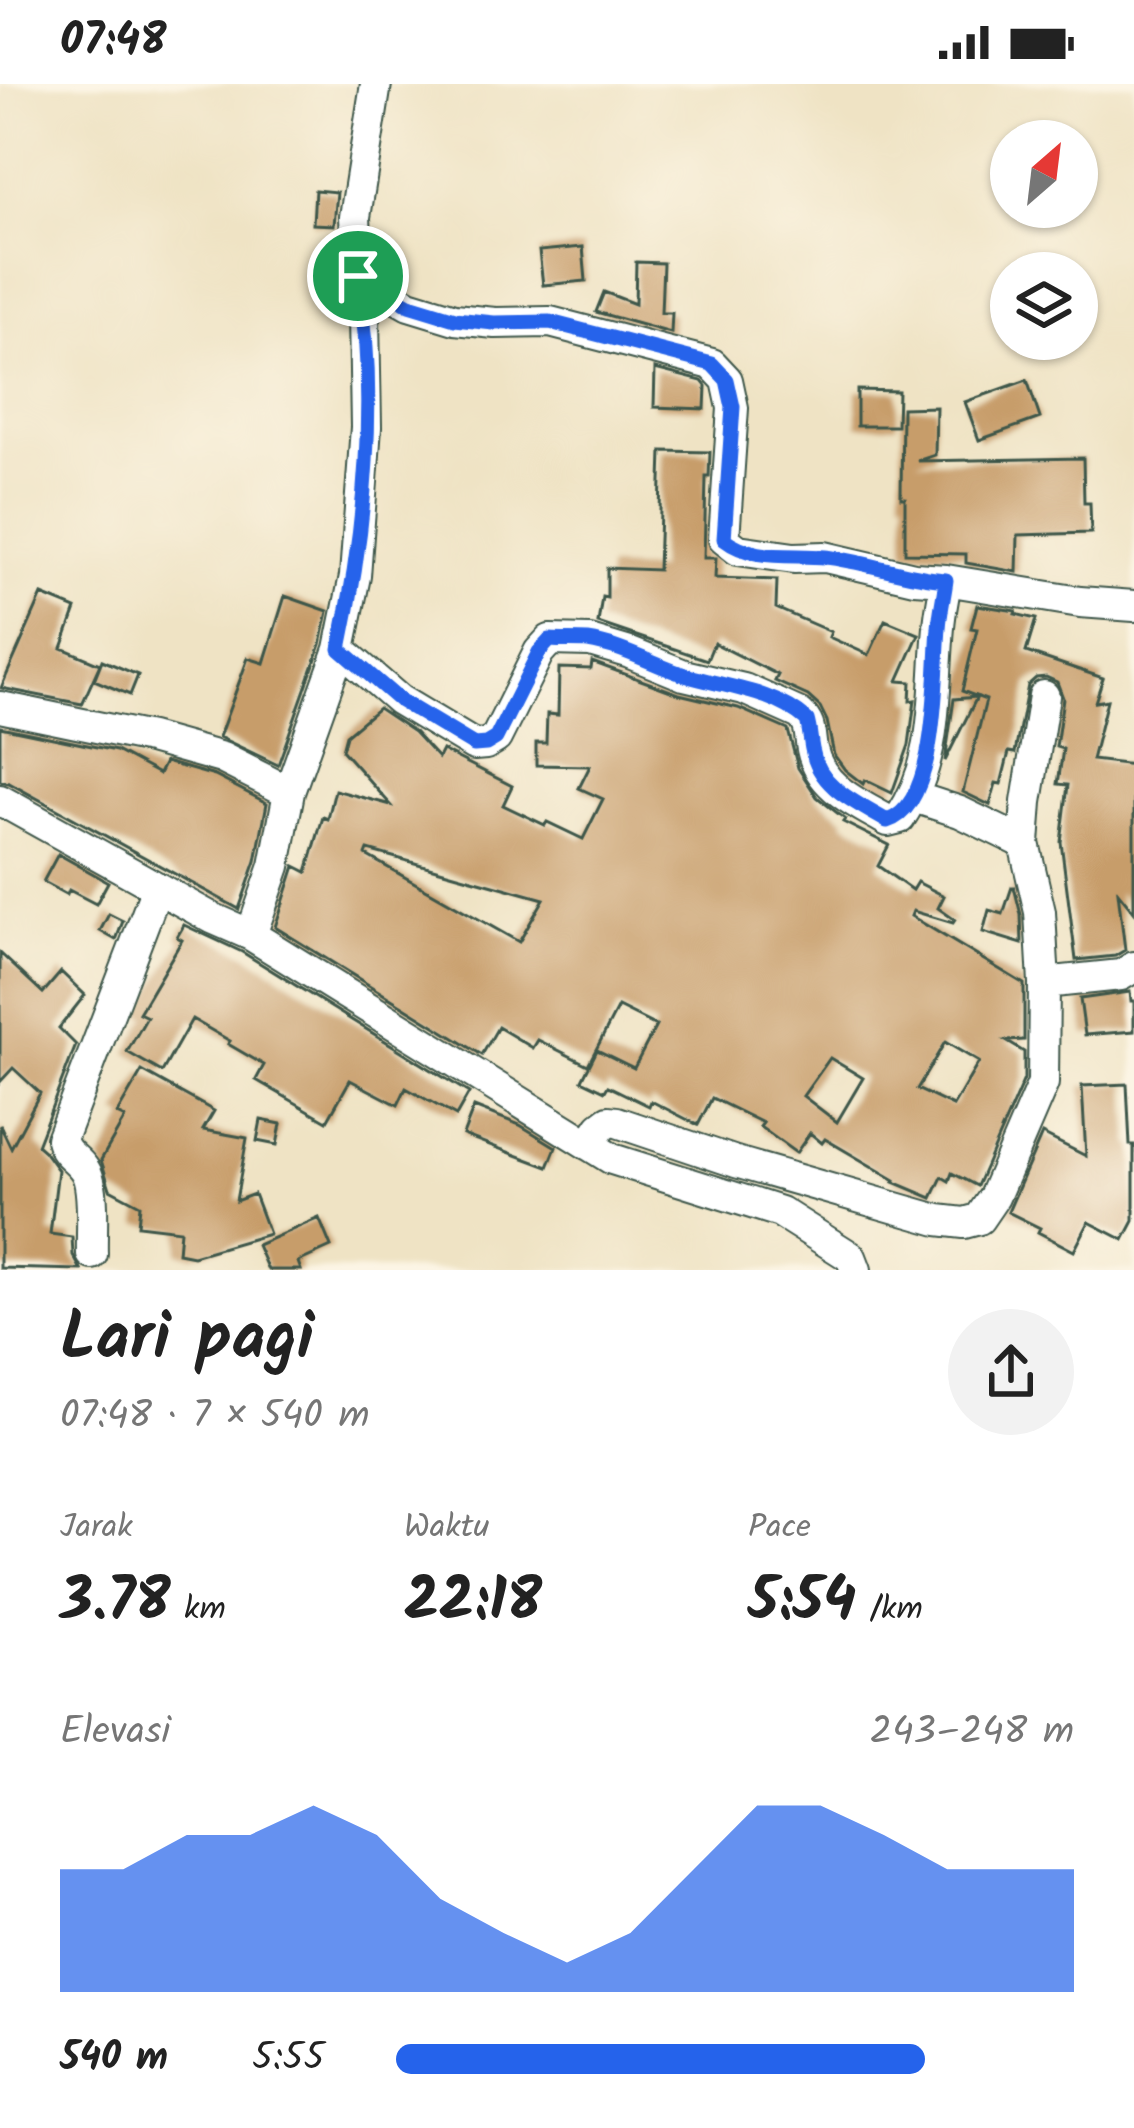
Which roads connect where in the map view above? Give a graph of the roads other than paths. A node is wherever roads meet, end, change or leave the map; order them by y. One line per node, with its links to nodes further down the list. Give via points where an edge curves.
1 (376, 84): 2 (street, via 356,217)
2 (358, 276): 3 (street, via 455,319 550,322 712,364 727,380 733,407 724,539 738,550); 5 (street, via 367,427 356,576)
3 (946, 580): 4 (street); 9 (street, via 935,712)
4 (1134, 606)
5 (340, 649): 8 (street); 9 (street, via 399,700 474,745 496,738 543,646 590,641 794,710 807,720 821,773 887,821 900,818)
6 (1044, 696): 11 (street)
7 (0, 706): 8 (street, via 221,758)
8 (290, 791): 13 (street)
9 (914, 797): 11 (street)
10 (0, 800): 12 (street)
11 (1024, 843): 15 (street, via 1040,912)
12 (157, 888): 13 (street); 19 (street, via 61,1139 90,1184)
13 (251, 935): 16 (street)
14 (1134, 967): 15 (street, via 1121,976)
15 (1044, 983): 17 (street, via 1043,1083 979,1219 938,1220)
16 (589, 1144): 17 (street, via 609,1121); 18 (street, via 612,1159)
17 (736, 1162): 18 (street)
18 (727, 1194): 20 (street, via 780,1212 851,1257)
19 (92, 1254)
20 (856, 1270)

